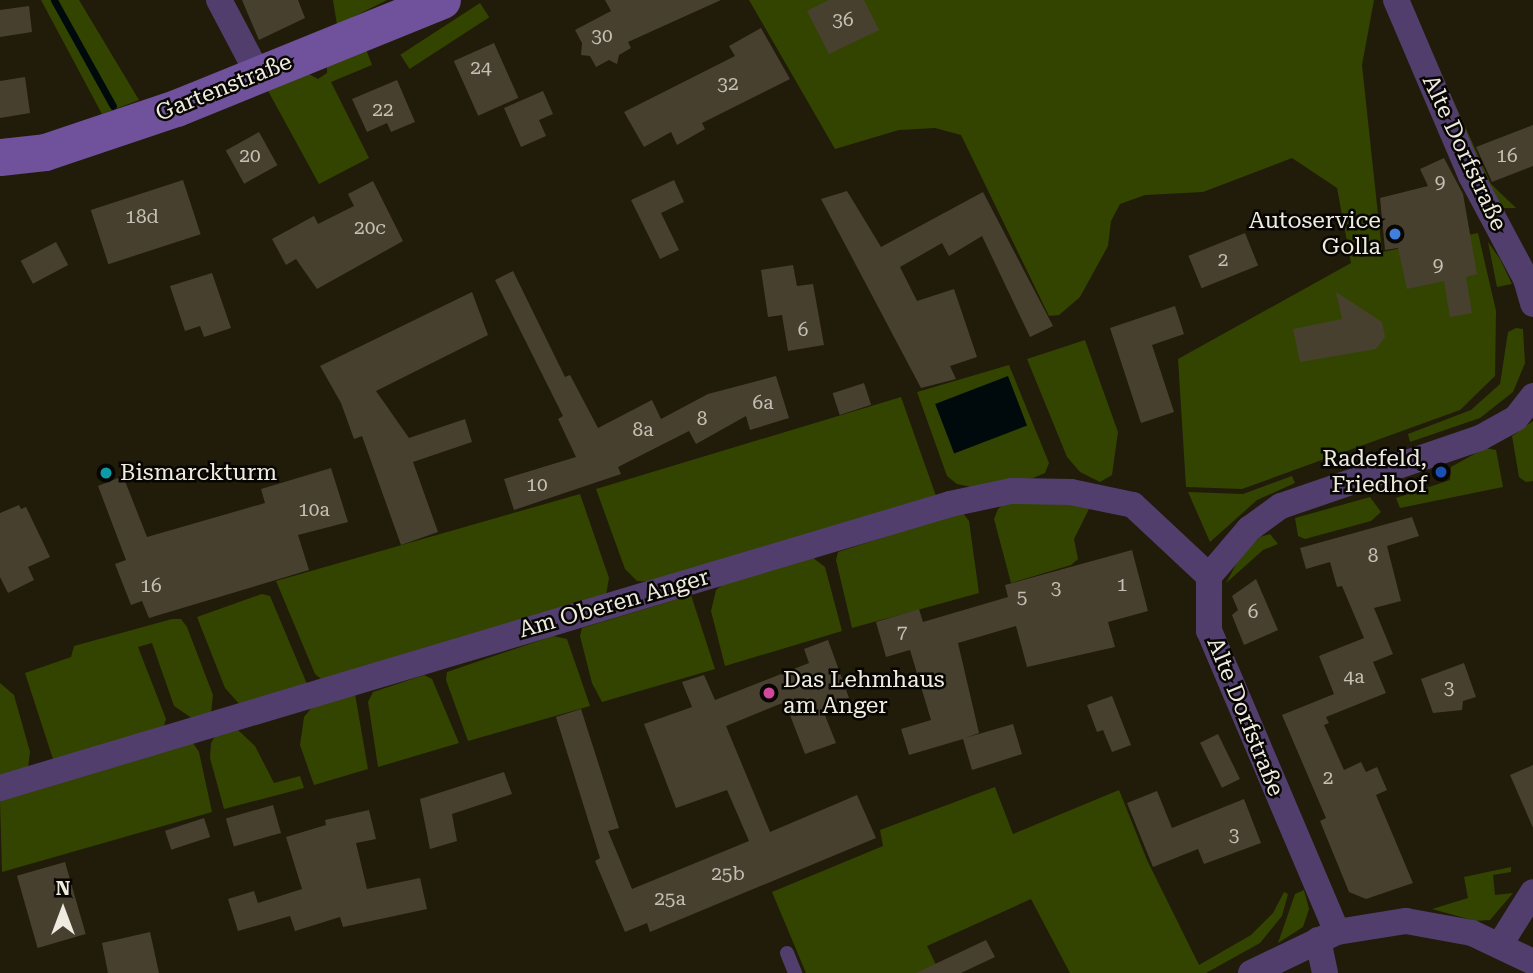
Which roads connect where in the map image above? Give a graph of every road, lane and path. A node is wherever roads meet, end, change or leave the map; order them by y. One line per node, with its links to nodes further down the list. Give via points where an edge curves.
1 (219, 0): 4 (street)
2 (442, 0): 4 (main road, Gartenstraße)
3 (1396, 0): 6 (street, Alte Dorfstraße, via 1471,176 1526,279)
4 (258, 74): 5 (main road, Gartenstraße, via 177,108 46,152)
5 (0, 158)
6 (1533, 304)
7 (1533, 396): 8 (street, via 1516,418 1480,438 1281,506 1249,529)
8 (1209, 576): 9 (street, Am Oberen Anger, via 1133,505 1071,492 1011,491 950,504); 11 (street, Alte Dorfstraße, via 1209,631)
9 (0, 788)
10 (1533, 892): 12 (street)
11 (1328, 936): 12 (street, via 1406,921 1439,924); 16 (street); 17 (street, Alte Dorfstraße)
12 (1501, 943): 14 (street)
13 (787, 953): 15 (lane)
14 (1533, 962)
15 (795, 973)
16 (1251, 973)
17 (1325, 973)

